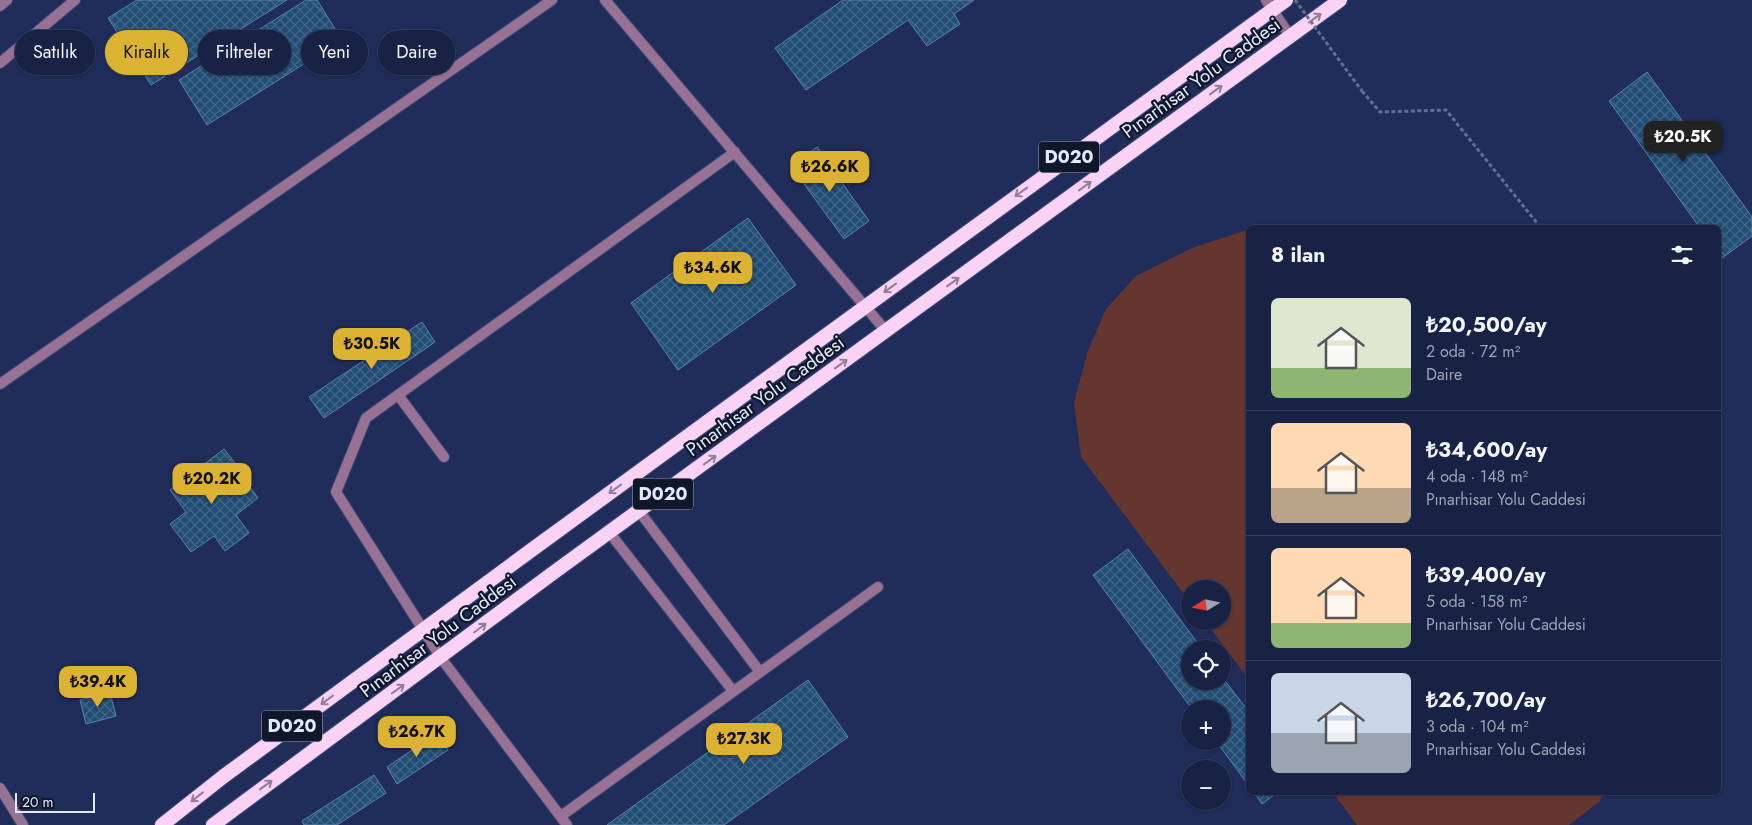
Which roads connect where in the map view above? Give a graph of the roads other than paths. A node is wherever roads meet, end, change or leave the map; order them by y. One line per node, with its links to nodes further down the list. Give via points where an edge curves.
1 (7, 0): 8 (lane)
2 (75, 0): 10 (lane)
3 (552, 0): 14 (lane)
4 (605, 0): 11 (lane)
5 (1286, 0): 7 (highway, Pınarhisar Yolu Caddesi / D020)
6 (1340, 0): 9 (highway, Pınarhisar Yolu Caddesi / D020, one-way to 6)
7 (1270, 5): 9 (lane); 12 (highway, Pınarhisar Yolu Caddesi / D020, one-way to 12)
8 (0, 6)
9 (1290, 36): 13 (highway, Pınarhisar Yolu Caddesi / D020, one-way to 9)
10 (0, 63)
11 (735, 152): 12 (lane); 15 (lane)
12 (866, 306): 13 (lane); 20 (highway, Pınarhisar Yolu Caddesi / D020, one-way to 20)
13 (886, 331): 17 (highway, Pınarhisar Yolu Caddesi / D020, one-way to 13)
14 (0, 384)
15 (398, 395): 16 (lane); 20 (lane, via 366,418 336,492)
16 (444, 457)
17 (639, 511): 18 (highway, Pınarhisar Yolu Caddesi / D020); 22 (lane)
18 (609, 532): 21 (highway, Pınarhisar Yolu Caddesi / D020, one-way to 18); 23 (lane)
19 (878, 587): 22 (lane)
20 (423, 630): 21 (lane); 27 (highway, Pınarhisar Yolu Caddesi / D020, one-way to 27)
21 (441, 658): 25 (lane); 28 (highway, Pınarhisar Yolu Caddesi / D020, one-way to 21)
22 (760, 672): 23 (lane)
23 (734, 691): 25 (lane)
24 (0, 788): 26 (lane)
25 (561, 816): 29 (lane)
26 (24, 825)
27 (162, 825)
28 (213, 825)
29 (567, 825)

